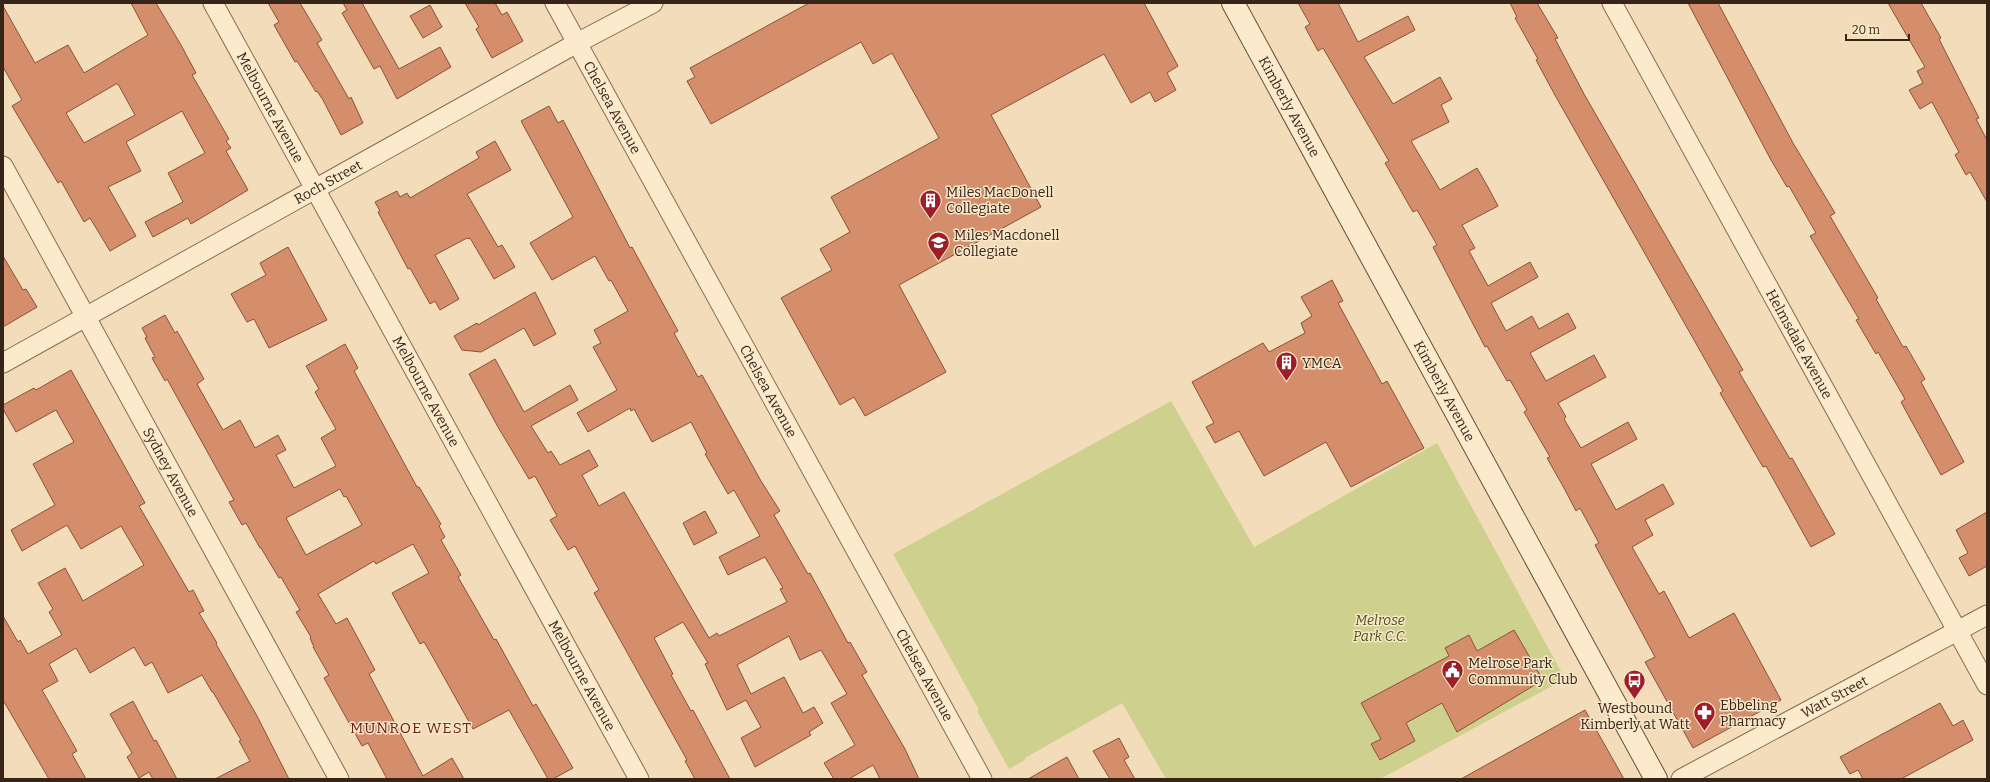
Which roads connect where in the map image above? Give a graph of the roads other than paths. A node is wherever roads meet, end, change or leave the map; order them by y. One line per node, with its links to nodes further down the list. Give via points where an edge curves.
1 (213, 3): 8 (street, Melbourne Avenue)
2 (555, 3): 6 (street, Chelsea Avenue)
3 (653, 3): 6 (street, Roch Street)
4 (1232, 3): 17 (street, Kimberly Avenue)
5 (1612, 3): 12 (street, Helmsdale Avenue)
6 (577, 43): 8 (street, Roch Street); 16 (street, Chelsea Avenue)
7 (3, 166): 9 (street, Sydney Avenue)
8 (316, 190): 9 (street, Roch Street); 15 (street, Melbourne Avenue)
9 (86, 316): 10 (street, Roch Street); 14 (street, Sydney Avenue)
10 (3, 363)
11 (1987, 615): 12 (street, Watt Street)
12 (1958, 631): 13 (street, Helmsdale Avenue); 18 (street, Watt Street)
13 (1987, 685)
14 (339, 779)
15 (639, 779)
16 (982, 779)
17 (1656, 779)
18 (1682, 779)

